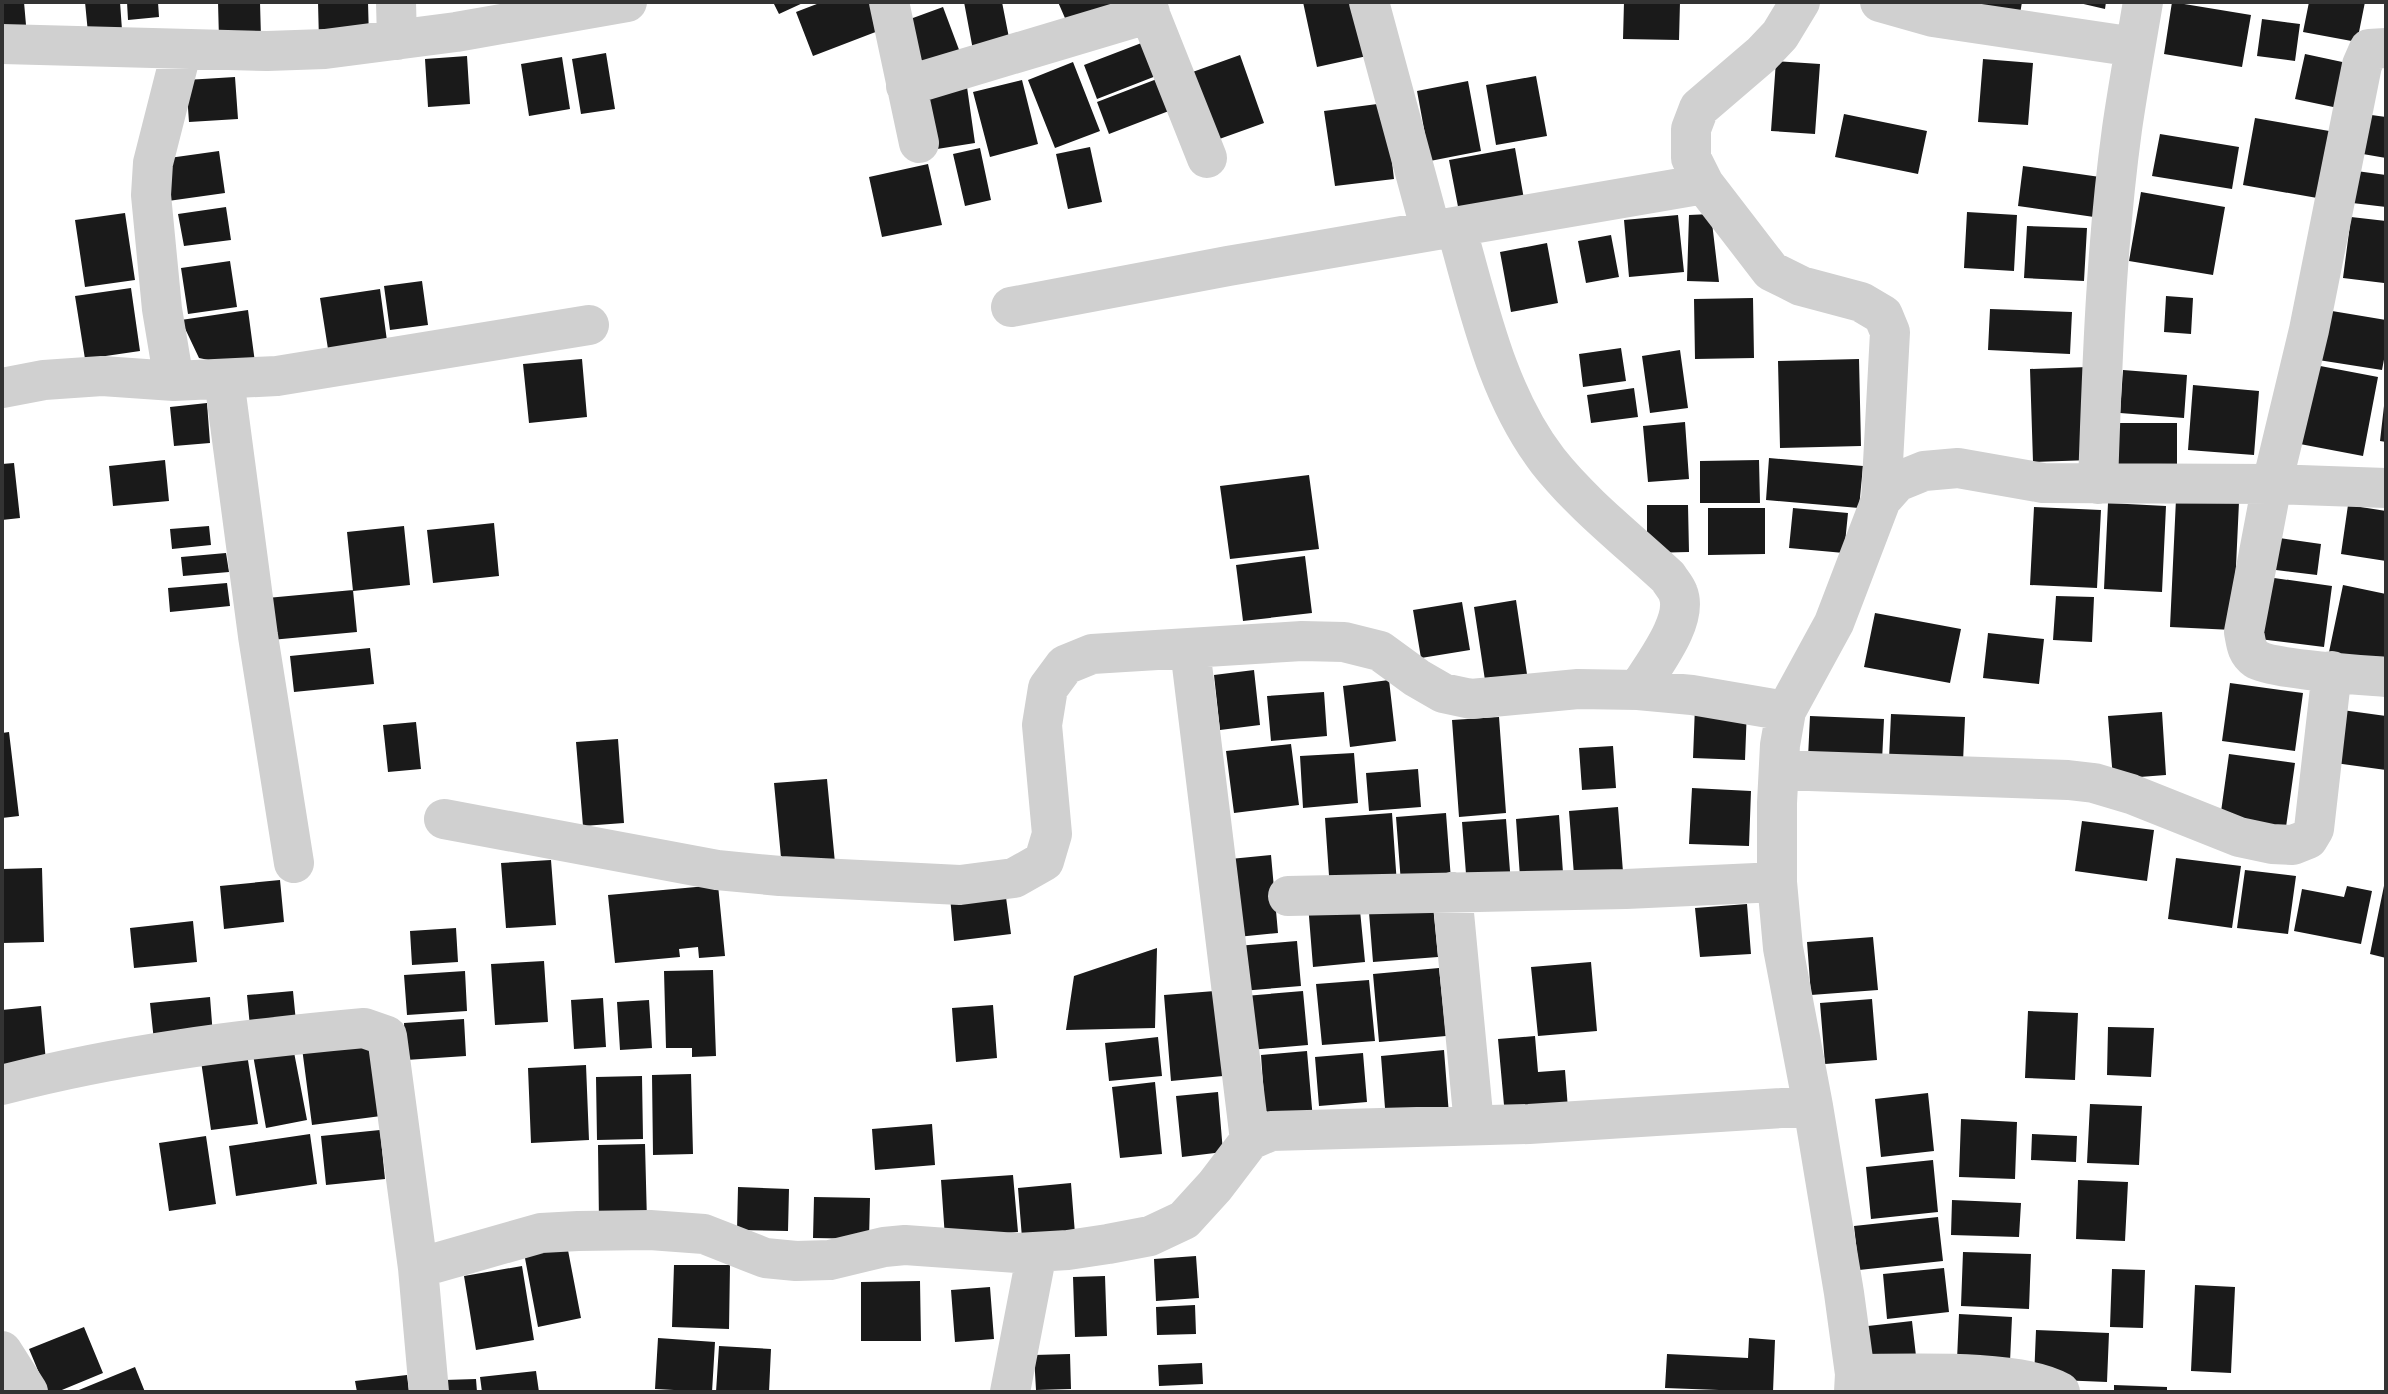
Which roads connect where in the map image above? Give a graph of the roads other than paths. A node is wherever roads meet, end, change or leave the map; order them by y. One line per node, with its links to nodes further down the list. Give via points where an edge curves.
1 (889, 2): 13 (street)
2 (1369, 2): 17 (street)
3 (1800, 2): 16 (street, via 1762,54 1699,108 1691,129 1691,158)
4 (1880, 2): 10 (street, via 1933,17)
5 (2143, 2): 10 (street)
6 (620, 3): 8 (street, via 456,32)
7 (1148, 8): 13 (street); 15 (street)
8 (396, 21): 12 (street, via 311,49)
9 (2, 44): 12 (street)
10 (2135, 47): 23 (street, via 2110,250)
11 (2386, 48): 24 (street, via 2369,49 2362,65)
12 (182, 49): 21 (street, via 153,163 151,195)
13 (906, 86): 14 (street)
14 (919, 143)
15 (1207, 158)
16 (1704, 184): 17 (street); 26 (street, via 1771,271 1801,286 1861,302 1883,315 1890,332)
17 (1444, 229): 18 (street); 30 (street, via 1509,397 1547,459 1678,592 1677,625)
18 (1011, 307)
19 (589, 325): 20 (street, via 277,376)
20 (224, 379): 21 (street); 34 (street)
21 (174, 381): 22 (street, via 102,376)
22 (2, 388)
23 (2098, 484): 24 (street); 26 (street, via 2043,483 1958,468 1924,471 1897,482)
24 (2272, 484): 25 (street); 28 (street, via 2244,632 2248,651 2258,661)
25 (2386, 488)
26 (1881, 500): 31 (street, via 1834,623)
27 (1190, 649): 30 (street, via 1344,642 1380,651 1443,693 1471,699 1578,689); 33 (street, via 1092,654 1065,665 1048,688 1042,725 1052,834 1044,861 1014,878 960,885 717,870); 41 (street)
28 (2332, 671): 29 (street); 32 (street, via 2314,829 2308,839 2293,845 2239,837 2094,783)
29 (2386, 677)
30 (1638, 690): 31 (street)
31 (1786, 711): 32 (street)
32 (1780, 770): 35 (street)
33 (444, 819)
34 (294, 863)
35 (1777, 882): 36 (street); 39 (street, via 1783,948)
36 (1452, 892): 37 (street); 40 (street)
37 (1288, 896)
38 (2, 1085): 43 (street, via 165,1052 364,1028 387,1036)
39 (1813, 1106): 40 (street); 44 (street)
40 (1474, 1125): 41 (street, via 1271,1131)
41 (1250, 1140): 42 (street, via 1184,1220 1150,1236)
42 (1037, 1252): 43 (street, via 905,1245 796,1261 765,1258 704,1234 592,1231 541,1233); 46 (street)
43 (418, 1268): 45 (street)
44 (1855, 1383): 47 (street, via 1970,1375 2017,1379)
45 (429, 1392)
46 (1010, 1392)
47 (2060, 1392)

